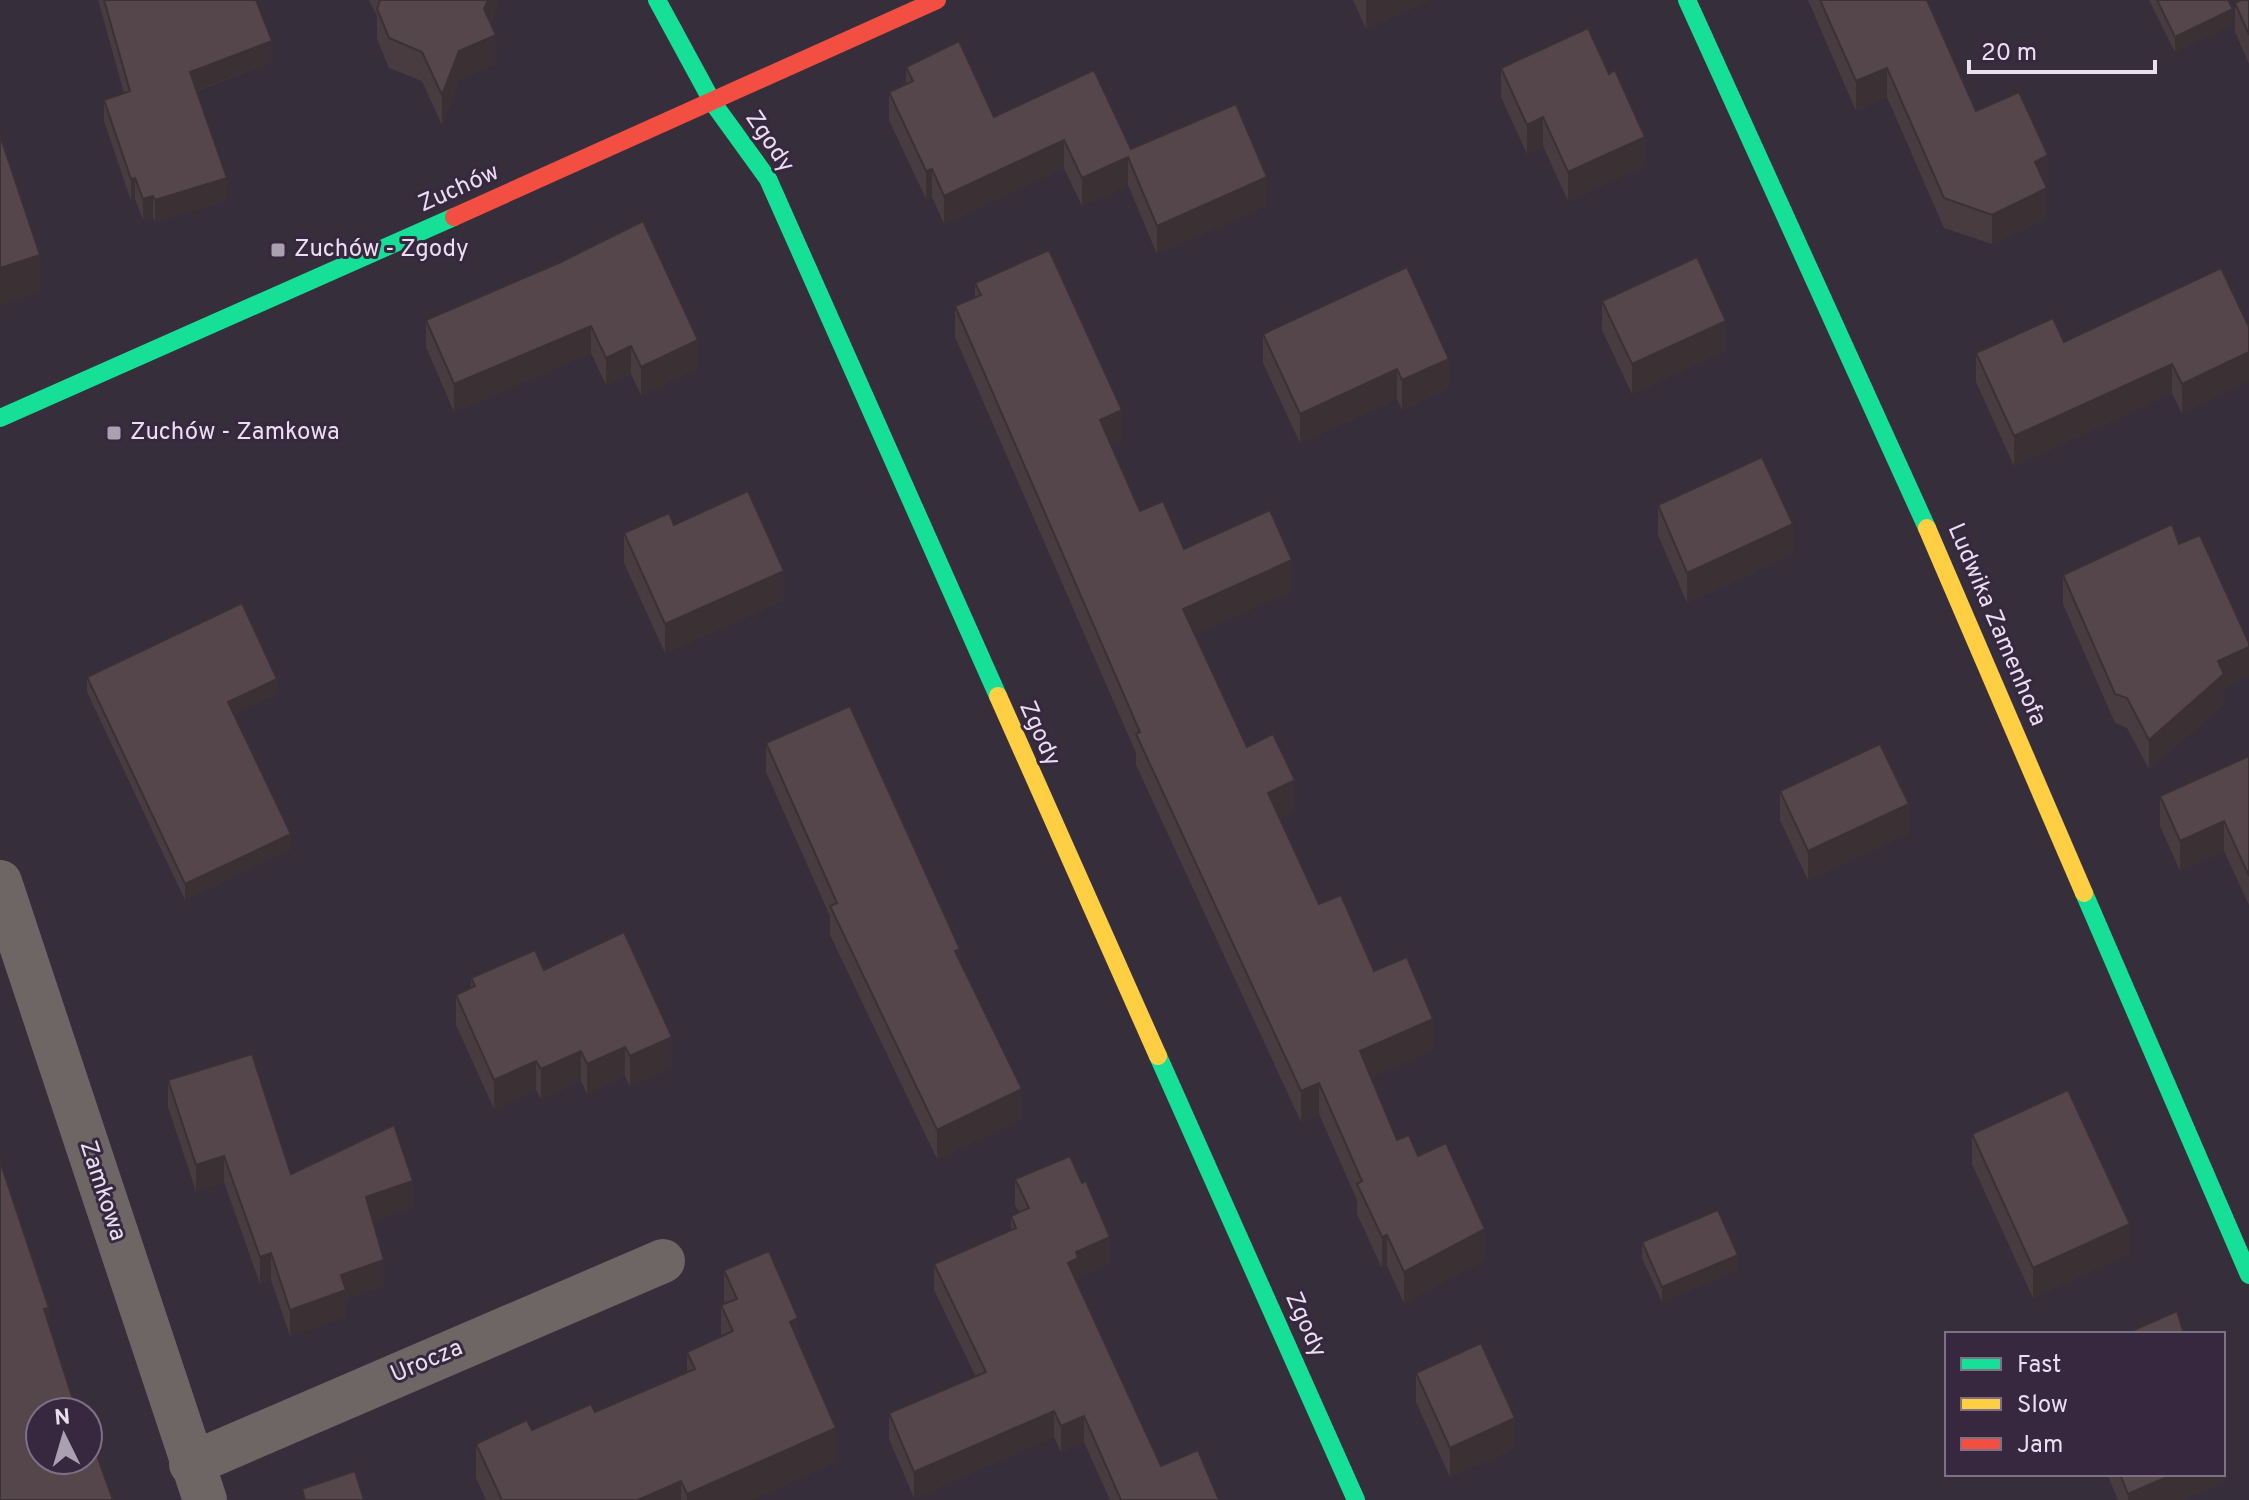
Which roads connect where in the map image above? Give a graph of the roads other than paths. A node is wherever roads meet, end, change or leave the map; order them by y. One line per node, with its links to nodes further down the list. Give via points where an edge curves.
1 (657, 0): 4 (street, Zgody)
2 (937, 0): 4 (street, Zuchów)
3 (1687, 0): 8 (street, Ludwika Zamenhofa, via 1922,515)
4 (713, 103): 5 (street, Zuchów); 10 (street, Zgody, via 768,179)
5 (0, 418)
6 (0, 882): 9 (street, Zamkowa)
7 (663, 1261): 9 (street, Urocza)
8 (2249, 1275)
9 (198, 1482)
10 (1356, 1500)

